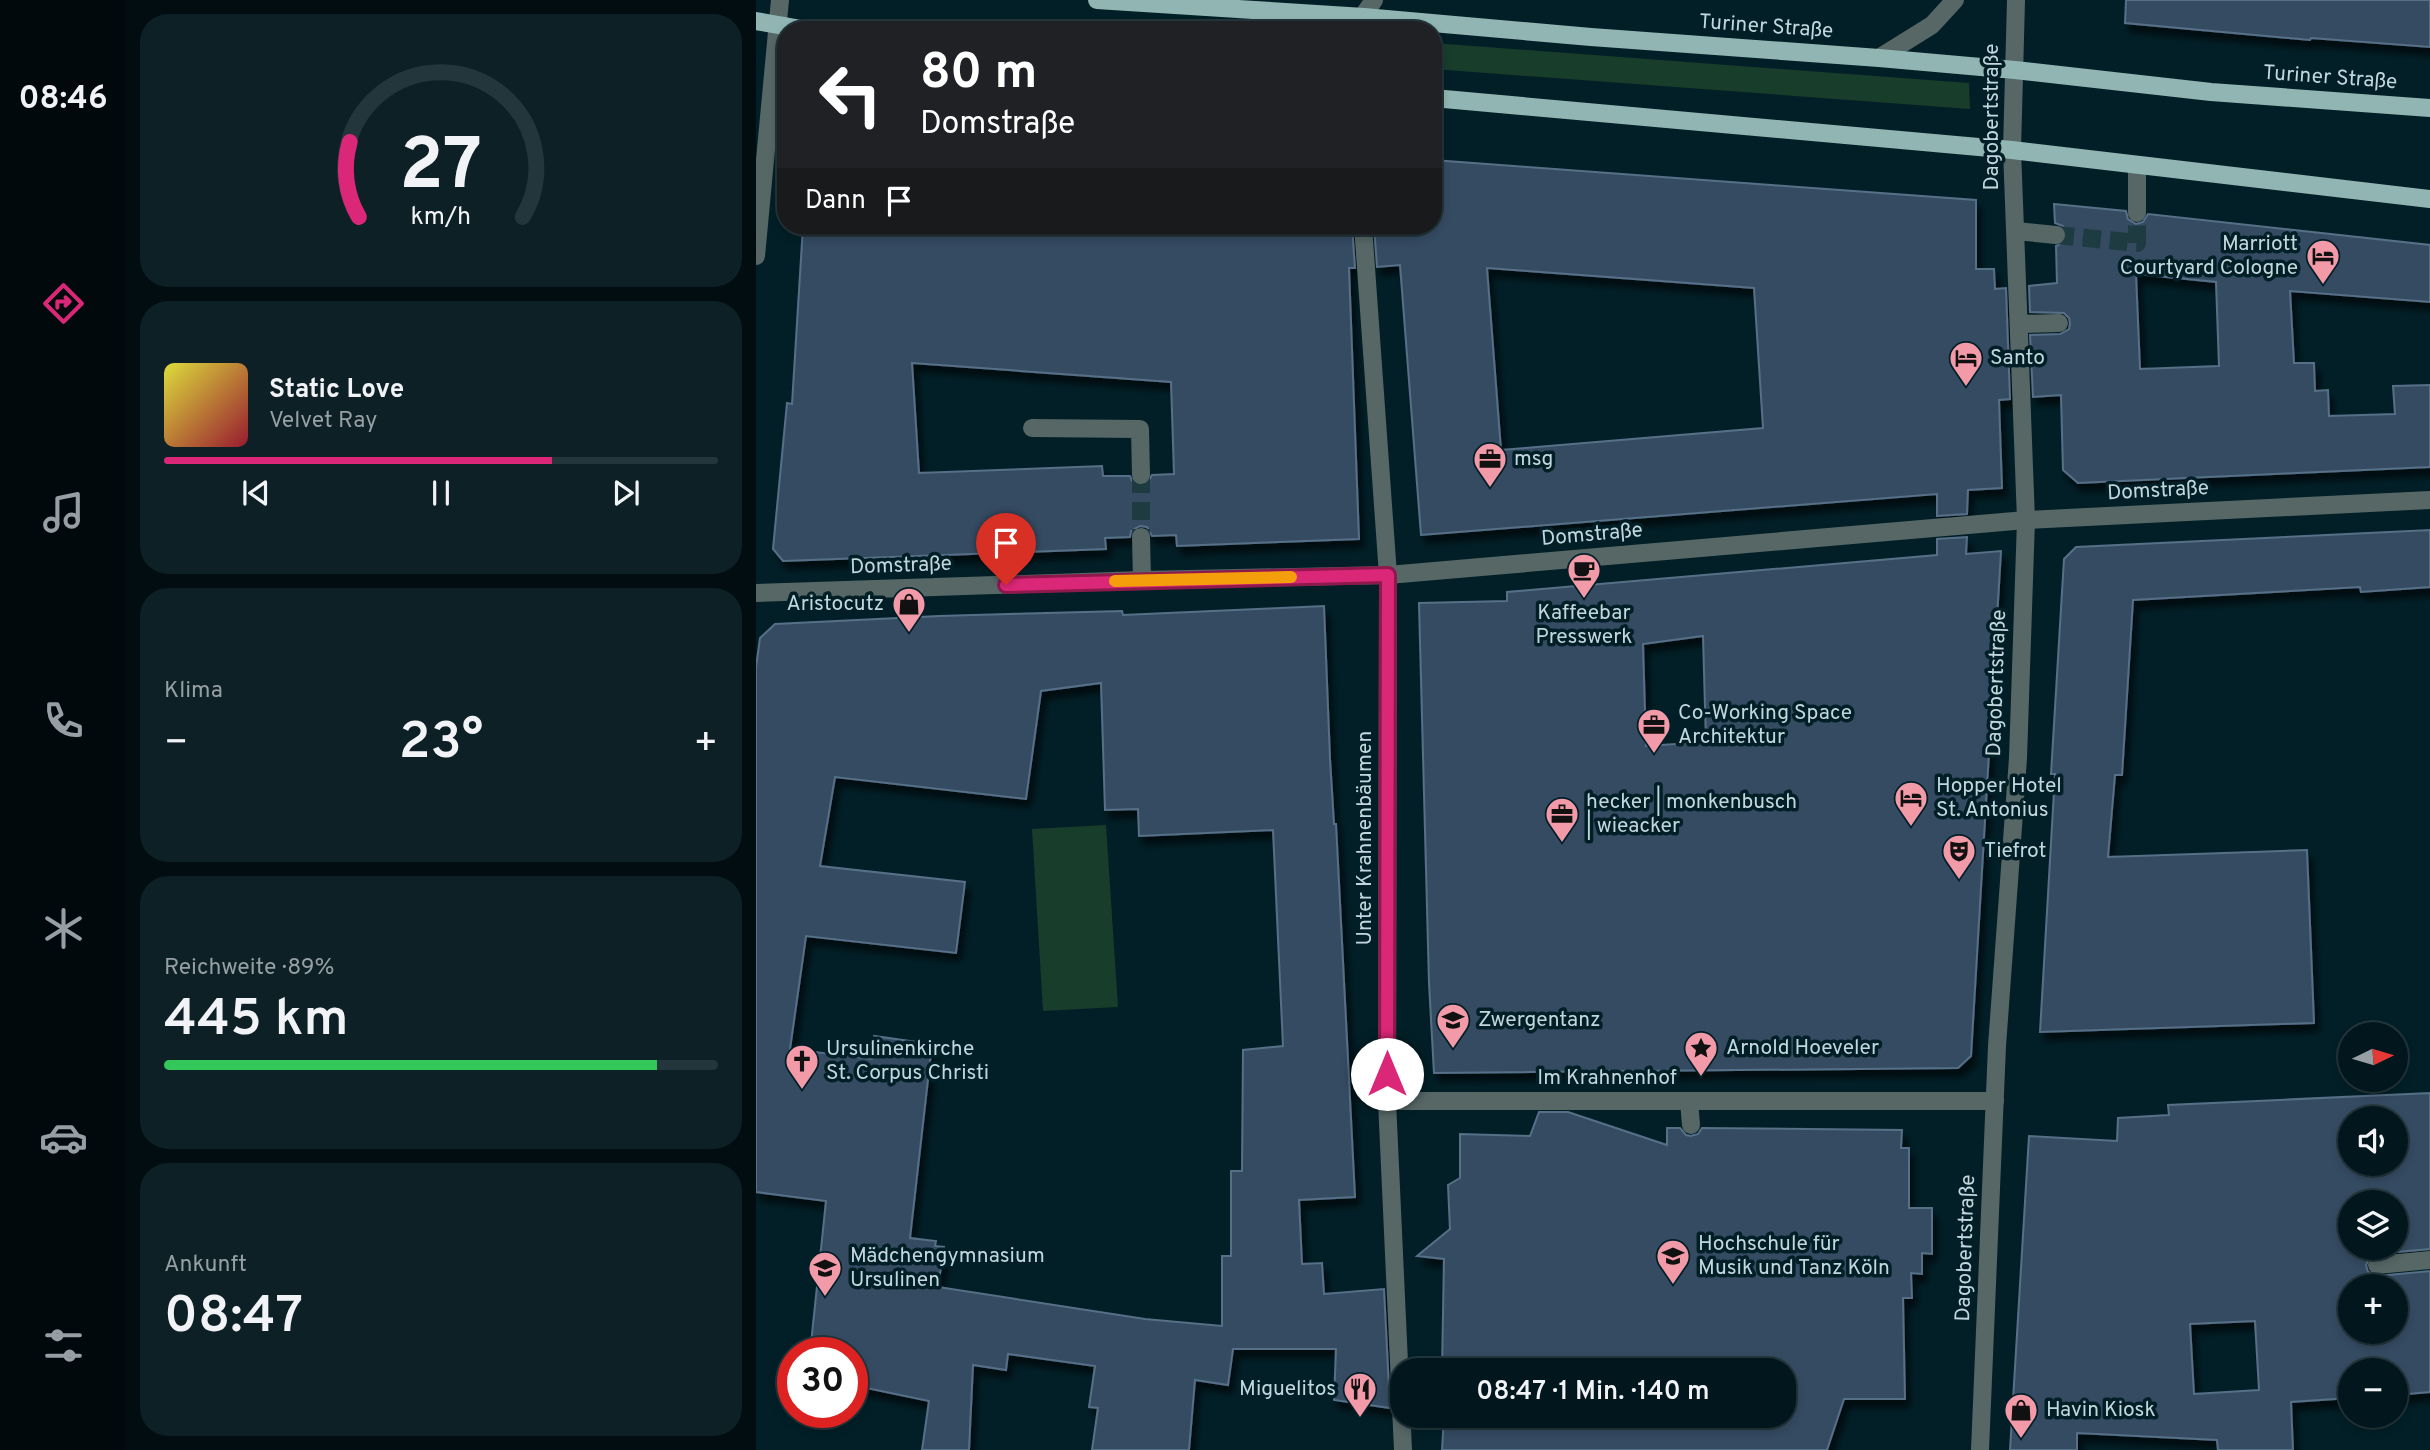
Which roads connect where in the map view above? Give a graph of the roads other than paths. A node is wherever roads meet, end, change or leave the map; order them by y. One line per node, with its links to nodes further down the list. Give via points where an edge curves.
1 (779, 0): 7 (street)
2 (1097, 0): 8 (main road, Turiner Straße)
3 (1374, 0): 9 (street)
4 (1955, 0): 12 (street, via 1932,25)
5 (2016, 0): 13 (street, Dagobertstraße)
6 (756, 21): 10 (main road)
7 (777, 21)
8 (1336, 21)
9 (1360, 21)
10 (777, 24): 23 (street)
11 (1442, 28): 12 (main road, Turiner Straße)
12 (1879, 58): 13 (main road, Turiner Straße)
13 (2015, 70): 15 (main road, Turiner Straße, via 2211,92); 16 (street, Dagobertstraße)
14 (1442, 99): 16 (main road)
15 (2430, 108)
16 (2012, 150): 17 (main road); 20 (street, Dagobertstraße)
17 (2137, 165): 18 (main road); 19 (street)
18 (2430, 199)
19 (2137, 213)
20 (2015, 231): 22 (street); 25 (street, Dagobertstraße)
21 (1364, 235): 31 (street, Unter Krahnenbäumen)
22 (2056, 235)
23 (756, 256)
24 (2059, 323): 25 (street)
25 (2019, 324): 29 (street, Dagobertstraße)
26 (1032, 428): 27 (street, via 1140,429)
27 (1141, 475)
28 (2430, 499): 29 (street, Domstraße)
29 (2026, 520): 31 (street, Domstraße); 36 (street, Dagobertstraße, via 2018,758)
30 (1141, 537): 32 (street)
31 (1388, 575): 32 (street, Domstraße); 34 (street, Unter Krahnenbäumen)
32 (1142, 580): 33 (street, Domstraße)
33 (756, 593)
34 (1387, 1101): 35 (street, Im Krahnenhof); 40 (street, Unter Krahnenbäumen)
35 (1689, 1101): 36 (street, Im Krahnenhof); 37 (street)
36 (1995, 1101): 41 (street, Dagobertstraße)
37 (1691, 1125)
38 (2430, 1260): 39 (street)
39 (2377, 1265)
40 (1403, 1450)
41 (1980, 1450)

